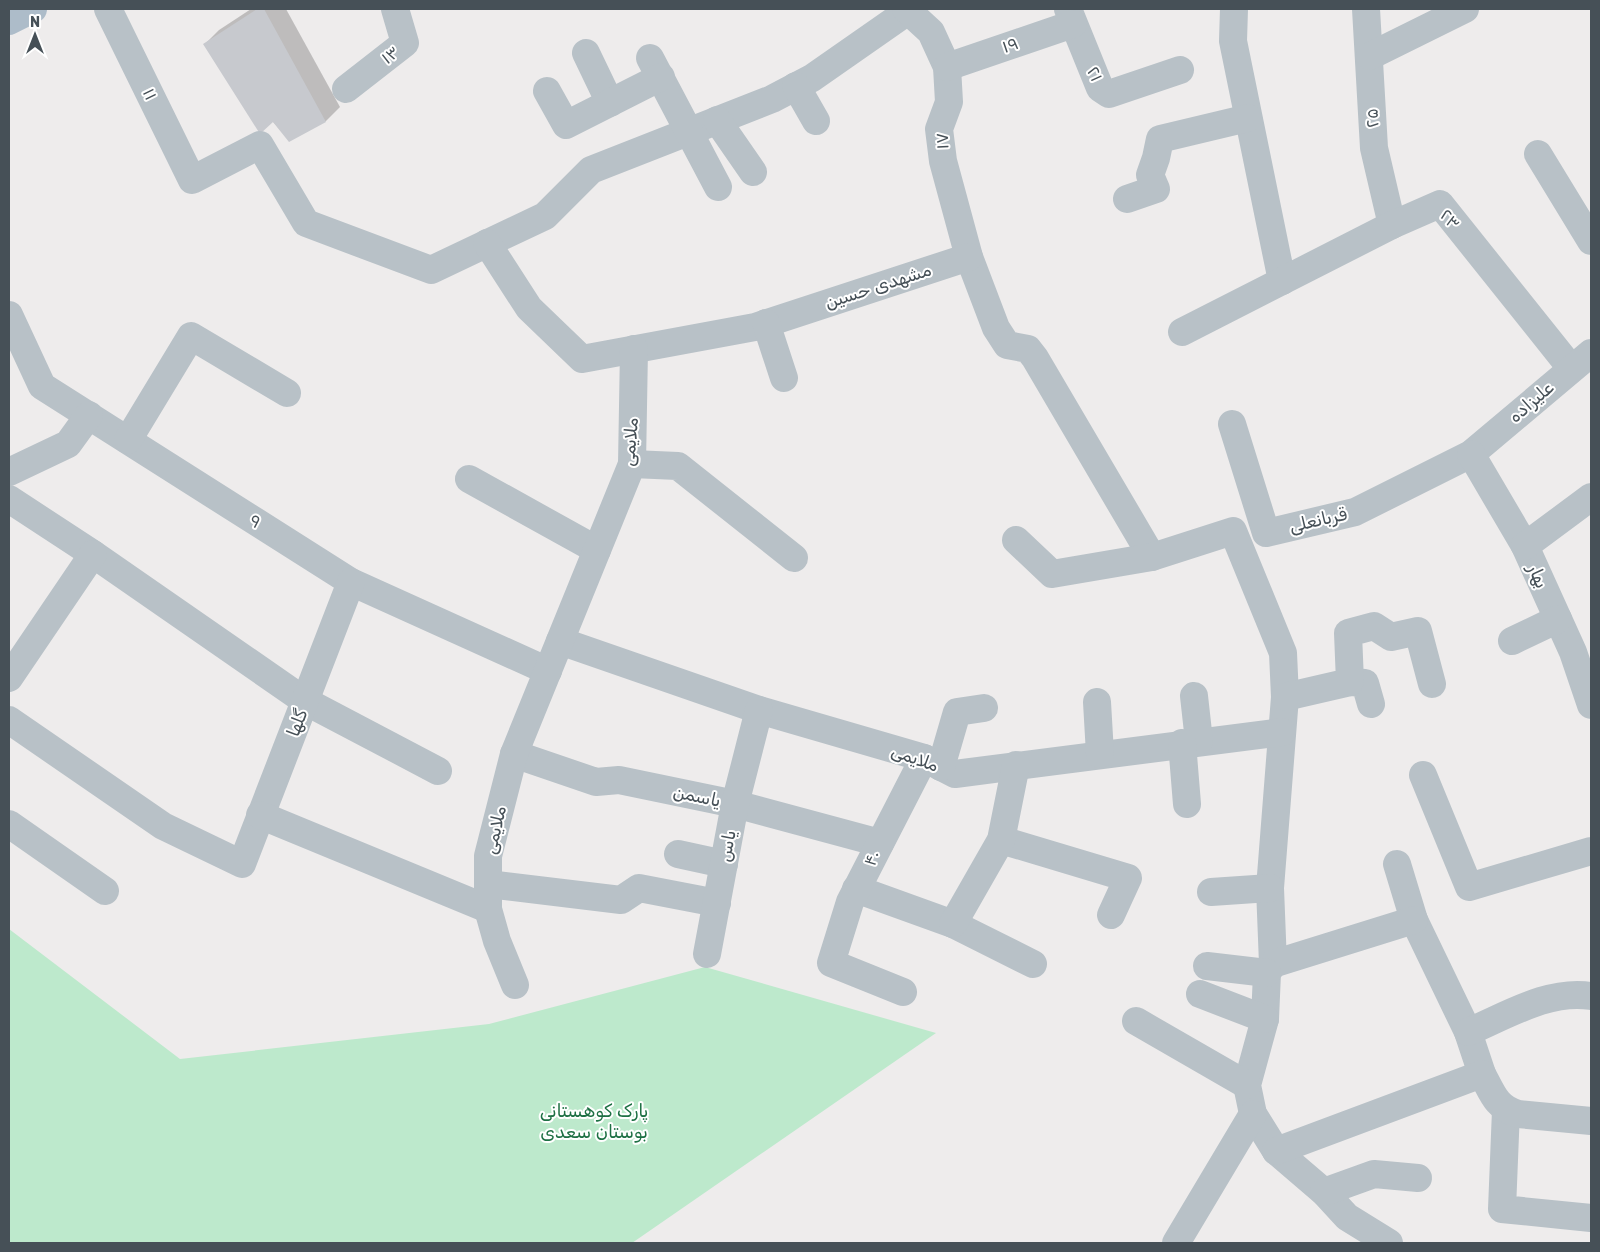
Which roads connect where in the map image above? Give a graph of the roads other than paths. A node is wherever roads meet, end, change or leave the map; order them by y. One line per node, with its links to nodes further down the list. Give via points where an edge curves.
1 (33, 9): 9 (main road)
2 (108, 9): 28 (street, ۱۱, via 192,180 260,145 306,224 431,270)
3 (395, 9): 15 (street, ۱۳, via 405,43)
4 (1234, 9): 18 (street, via 1232,41)
5 (1366, 9): 11 (street, ۲۵)
6 (1465, 9): 11 (street)
7 (907, 10): 12 (street, ۱۷, via 931,32); 14 (street)
8 (1070, 16): 12 (street, ۱۹); 13 (street, ۲۱, via 1100,88 1109,94)
9 (9, 21)
10 (586, 53): 17 (street)
11 (1370, 56): 26 (street, ۲۵, via 1374,148)
12 (947, 67): 29 (street, ۱۷, via 949,102 939,129 949,189)
13 (1180, 70)
14 (796, 86): 19 (street); 20 (street)
15 (346, 89)
16 (547, 91): 17 (street, via 566,125)
17 (610, 103): 21 (street, via 656,67)
18 (1248, 118): 25 (street, via 1160,139 1150,174 1156,189); 30 (street)
19 (717, 120): 21 (street); 23 (street)
20 (816, 121)
21 (689, 131): 24 (street); 28 (street, via 591,170 545,216)
22 (1538, 154): 27 (street)
23 (753, 172)
24 (718, 187)
25 (1127, 199)
26 (1392, 225): 30 (street, ۲۳); 35 (street, ۲۳, via 1440,204)
27 (1591, 241)
28 (487, 244): 34 (street, مشهدی حسین, via 529,308 582,358)
29 (969, 256): 32 (street, مشهدی حسین); 52 (street, via 1001,340 1007,345 1028,349 1035,358)
30 (1282, 281): 33 (street, ۲۳)
31 (9, 316): 38 (street, ۹, via 42,386)
32 (766, 323): 34 (street, مشهدی حسین); 36 (street)
33 (1182, 332)
34 (634, 349): 42 (street, ملایمی)
35 (1581, 360): 41 (street, علیزاده)
36 (784, 378)
37 (286, 393): 40 (street, via 191,336)
38 (89, 415): 40 (street, ۹); 43 (street, via 68,444)
39 (1232, 424): 41 (street, قربانعلی, via 1266,533 1355,512)
40 (128, 440): 53 (street, ۹)
41 (1471, 454): 48 (street, بهار)
42 (632, 464): 49 (street, ملایمی); 51 (street, via 678,466)
43 (9, 472)
44 (469, 479): 49 (street)
45 (1591, 496): 48 (street)
46 (9, 499): 50 (street)
47 (1016, 540): 52 (street, via 1052,574)
48 (1525, 546): 54 (street, بهار)
49 (597, 550): 55 (street, ملایمی)
50 (93, 554): 58 (street); 63 (street)
51 (794, 558)
52 (1152, 558): 62 (street, via 1232,531 1283,653)
53 (351, 582): 57 (street, ۹); 63 (street, گلها)
54 (1558, 619): 56 (street); 66 (street, بهار)
55 (560, 641): 57 (street, ملایمی); 68 (street, ملایمی)
56 (1512, 641)
57 (548, 671): 72 (street, ملایمی)
58 (9, 678)
59 (1350, 682): 60 (street, via 1348,633 1374,626 1390,637 1418,631); 62 (street); 65 (street, via 1365,683)
60 (1432, 684)
61 (1194, 696): 71 (street)
62 (1286, 697): 70 (street)
63 (305, 701): 76 (street); 80 (street, گلها)
64 (1097, 702): 73 (street)
65 (1371, 704)
66 (1591, 705)
67 (984, 708): 74 (street, ۴۰, via 957,712)
68 (759, 710): 74 (street, ملایمی); 78 (street, یاس)
69 (9, 720): 80 (street, گلها, via 163,826 242,864)
70 (1282, 732): 71 (street, ملایمی); 88 (street)
71 (1190, 742): 73 (street, ملایمی); 79 (street)
72 (514, 754): 78 (street, یاسمن, via 596,782 619,780); 92 (street, ملایمی, via 488,856)
73 (1100, 754): 75 (street, ملایمی)
74 (933, 763): 75 (street, ملایمی, via 955,774); 83 (street, ۴۰)
75 (1016, 765): 82 (street)
76 (438, 771)
77 (1424, 775): 84 (street, via 1469,887)
78 (735, 804): 83 (street, یاسمن); 86 (street, یاس)
79 (1186, 804)
80 (260, 815): 92 (street)
81 (9, 824): 90 (street)
82 (1001, 840): 94 (street, via 1128,878); 96 (street)
83 (880, 843): 89 (street, ۴۰)
84 (1591, 851)
85 (678, 854): 86 (street)
86 (724, 864): 93 (street, یاس)
87 (1397, 864): 95 (street)
88 (1270, 888): 91 (street); 100 (street)
89 (856, 889): 96 (street); 102 (street, ۴۰, via 831,963)
90 (105, 891)
91 (1211, 892)
92 (488, 896): 93 (street, via 621,900 640,888); 101 (street, ملایمی, via 497,941)
93 (717, 903): 97 (street, یاس)
94 (1111, 915)
95 (1414, 920): 100 (street); 107 (street)
96 (953, 924): 98 (street)
97 (707, 954)
98 (1033, 964)
99 (1207, 966): 100 (street)
100 (1270, 968): 105 (street)
101 (515, 985)
102 (903, 992)
103 (1200, 994): 105 (street)
104 (1591, 996): 107 (street, via 1553,997)
105 (1265, 1019): 109 (street)
106 (1136, 1021): 109 (street)
107 (1468, 1032): 108 (street)
108 (1482, 1074): 110 (street, via 1496,1100); 113 (street)
109 (1247, 1085): 111 (street)
110 (1506, 1110): 112 (street); 116 (street, via 1502,1209)
111 (1253, 1114): 113 (street); 117 (street)
112 (1591, 1121)
113 (1276, 1151): 115 (street)
114 (1418, 1178): 115 (street, via 1374,1174)
115 (1324, 1192): 118 (street, via 1347,1217)
116 (1591, 1218)
117 (1176, 1243)
118 (1388, 1243)

